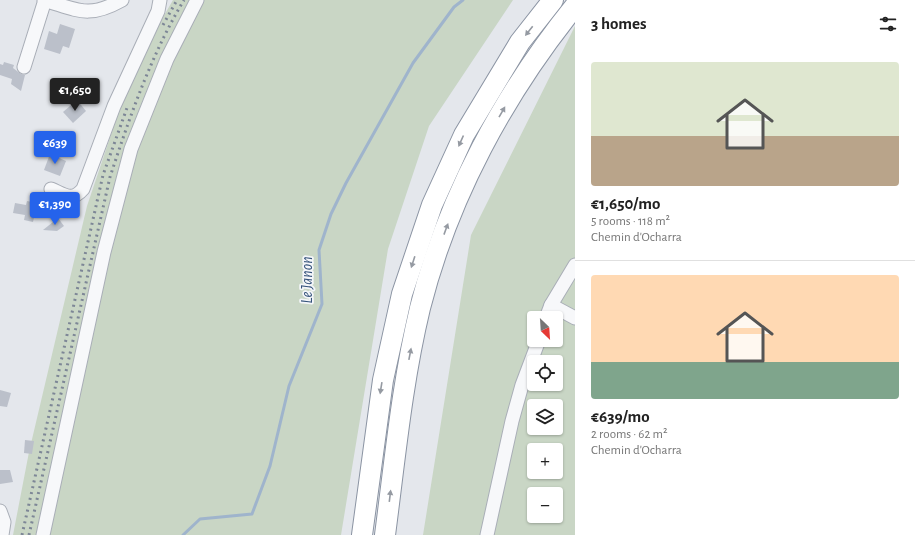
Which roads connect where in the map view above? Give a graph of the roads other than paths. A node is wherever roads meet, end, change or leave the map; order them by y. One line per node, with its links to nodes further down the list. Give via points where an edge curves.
1 (44, 0): 2 (street, via 86,12 96,12); 7 (street)
2 (122, 0)
3 (160, 0): 8 (street, via 158,11 114,106 83,189 72,197)
4 (198, 0): 17 (street, via 167,59 129,155 104,252)
5 (553, 0): 14 (highway, one-way to 14, via 520,42 464,135 432,205 402,294)
6 (575, 6): 20 (highway, one-way to 6, via 405,381 435,258 464,183 485,142 534,60)
7 (24, 67)
8 (52, 189)
9 (575, 265): 10 (street)
10 (551, 305): 11 (street); 12 (street)
11 (549, 311)
12 (575, 318)
13 (536, 347): 21 (street, via 512,421)
14 (376, 421): 18 (street); 19 (highway)
15 (0, 511): 16 (street, via 4,522)
16 (2, 535)
17 (43, 535)
18 (354, 535)
19 (362, 535)
20 (385, 535)
21 (487, 535)

